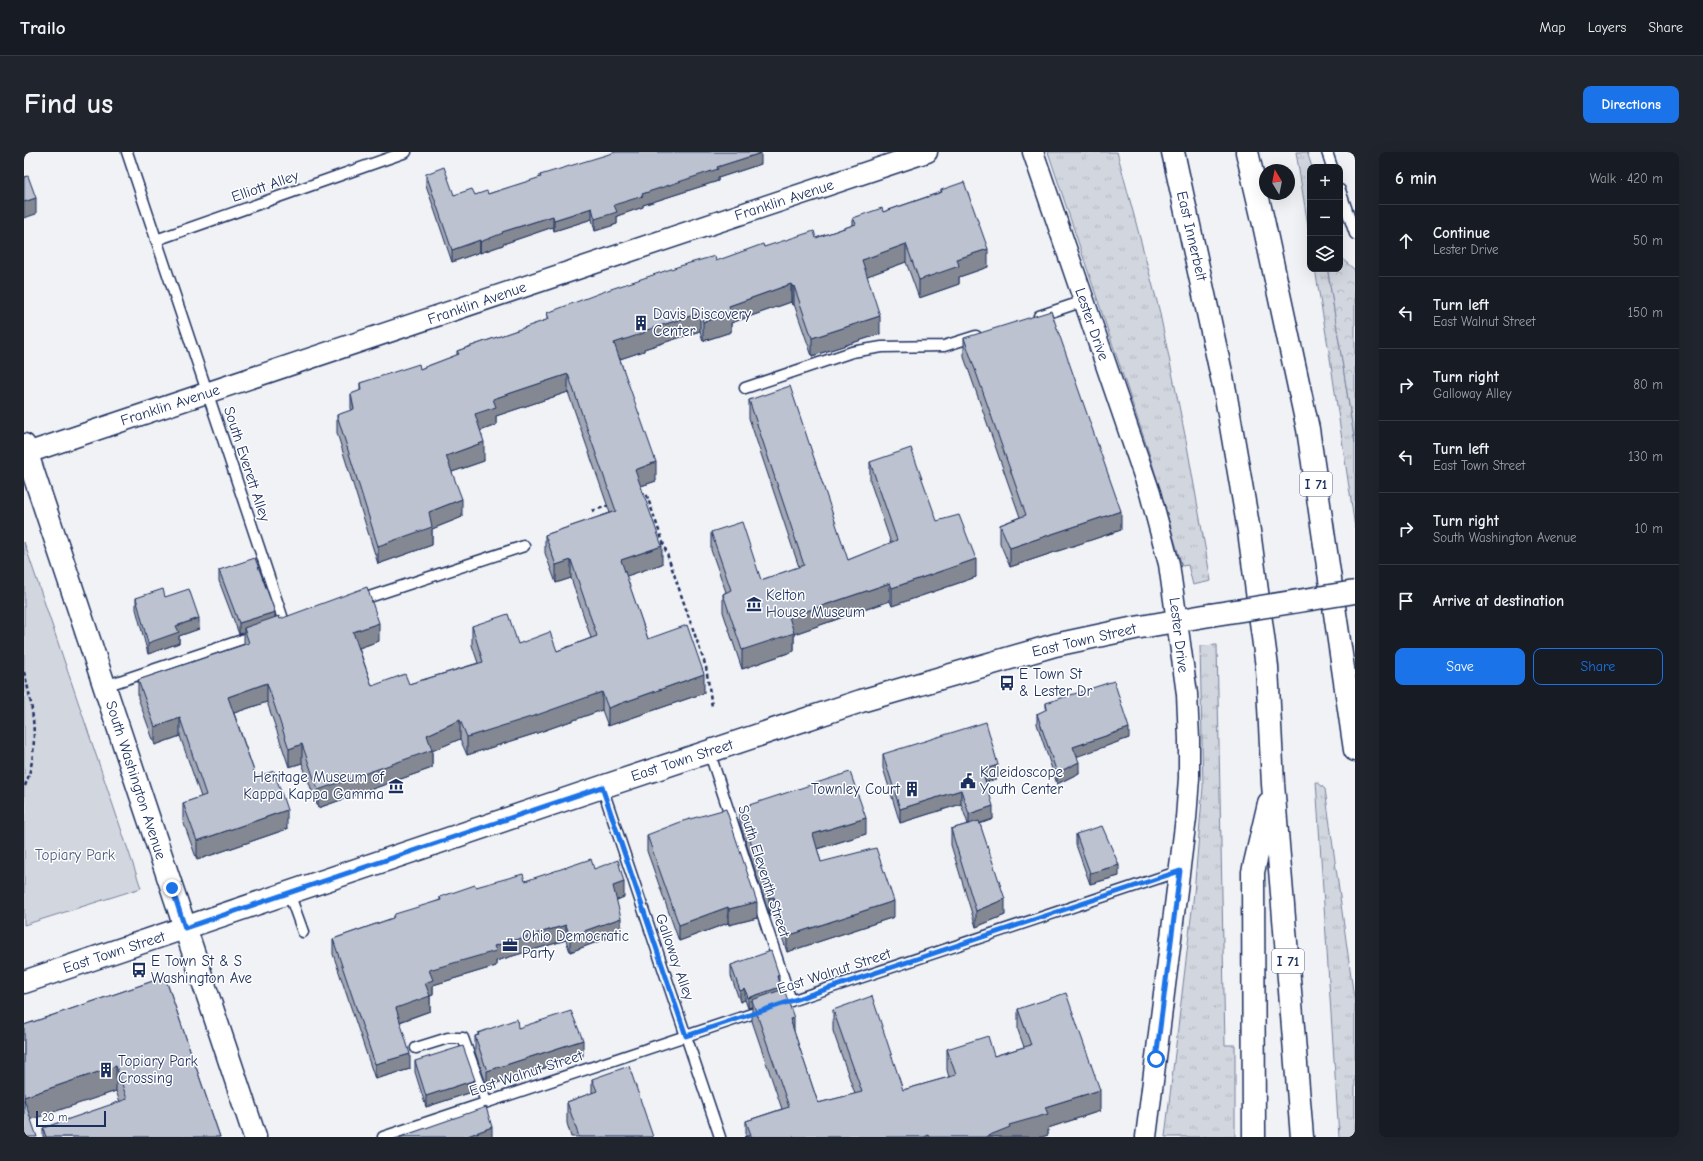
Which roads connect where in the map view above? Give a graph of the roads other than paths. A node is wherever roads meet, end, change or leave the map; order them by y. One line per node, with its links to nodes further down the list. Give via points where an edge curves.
1 (127, 152): 13 (lane, South Everett Alley)
2 (406, 152): 13 (lane, Elliott Alley)
3 (928, 152): 19 (street, Franklin Avenue)
4 (1033, 152): 14 (street, Lester Drive)
5 (1173, 152): 16 (main road, East Innerbelt / I 71)
6 (1247, 152): 11 (main road, I 71)
7 (1253, 152): 11 (main road)
8 (1327, 152): 9 (lane)
9 (1331, 164)
10 (1343, 199): 12 (lane)
11 (1263, 220): 26 (main road, I 71, via 1308,429)
12 (1355, 234)
13 (156, 240): 19 (lane, South Everett Alley)
14 (1084, 301): 15 (lane); 24 (street, Lester Drive, via 1150,493 1169,564)
15 (1030, 319)
16 (1210, 320): 28 (main road, I 71 / I 71, via 1249,531 1266,667)
17 (987, 332): 18 (lane, via 944,346 882,347 852,352)
18 (745, 388)
19 (207, 393): 20 (street, Franklin Avenue); 25 (lane, South Everett Alley, via 281,627)
20 (25, 449): 25 (main road, South Washington Avenue)
21 (524, 546): 23 (lane)
22 (1355, 592): 24 (main road, East Town Street, bridge)
23 (348, 604)
24 (1177, 620): 27 (main road, East Town Street, via 1055,645 861,701); 30 (street, Lester Drive, via 1187,694 1189,739 1187,811)
25 (105, 686): 32 (main road, South Washington Avenue)
26 (1355, 750)
27 (709, 751): 29 (main road, East Town Street); 35 (lane, South Eleventh Street)
28 (1273, 784): 43 (main road, via 1253,872); 44 (main road, I 71 / I 71)
29 (602, 787): 31 (main road, East Town Street); 36 (lane, Galloway Alley)
30 (1180, 871): 35 (lane, East Walnut Street); 42 (street, Lester Drive)
31 (289, 893): 32 (main road, East Town Street); 33 (lane)
32 (185, 928): 34 (main road, East Town Street); 39 (main road, South Washington Avenue)
33 (303, 932)
34 (24, 982)
35 (791, 1001): 36 (lane, East Walnut Street)
36 (686, 1036): 38 (lane, East Walnut Street); 41 (lane, Galloway Alley)
37 (416, 1048): 38 (lane, via 448,1038 463,1038)
38 (486, 1102): 40 (lane, East Walnut Street)
39 (255, 1137)
40 (383, 1137)
41 (720, 1137)
42 (1146, 1137)
43 (1254, 1137)
44 (1302, 1137)

